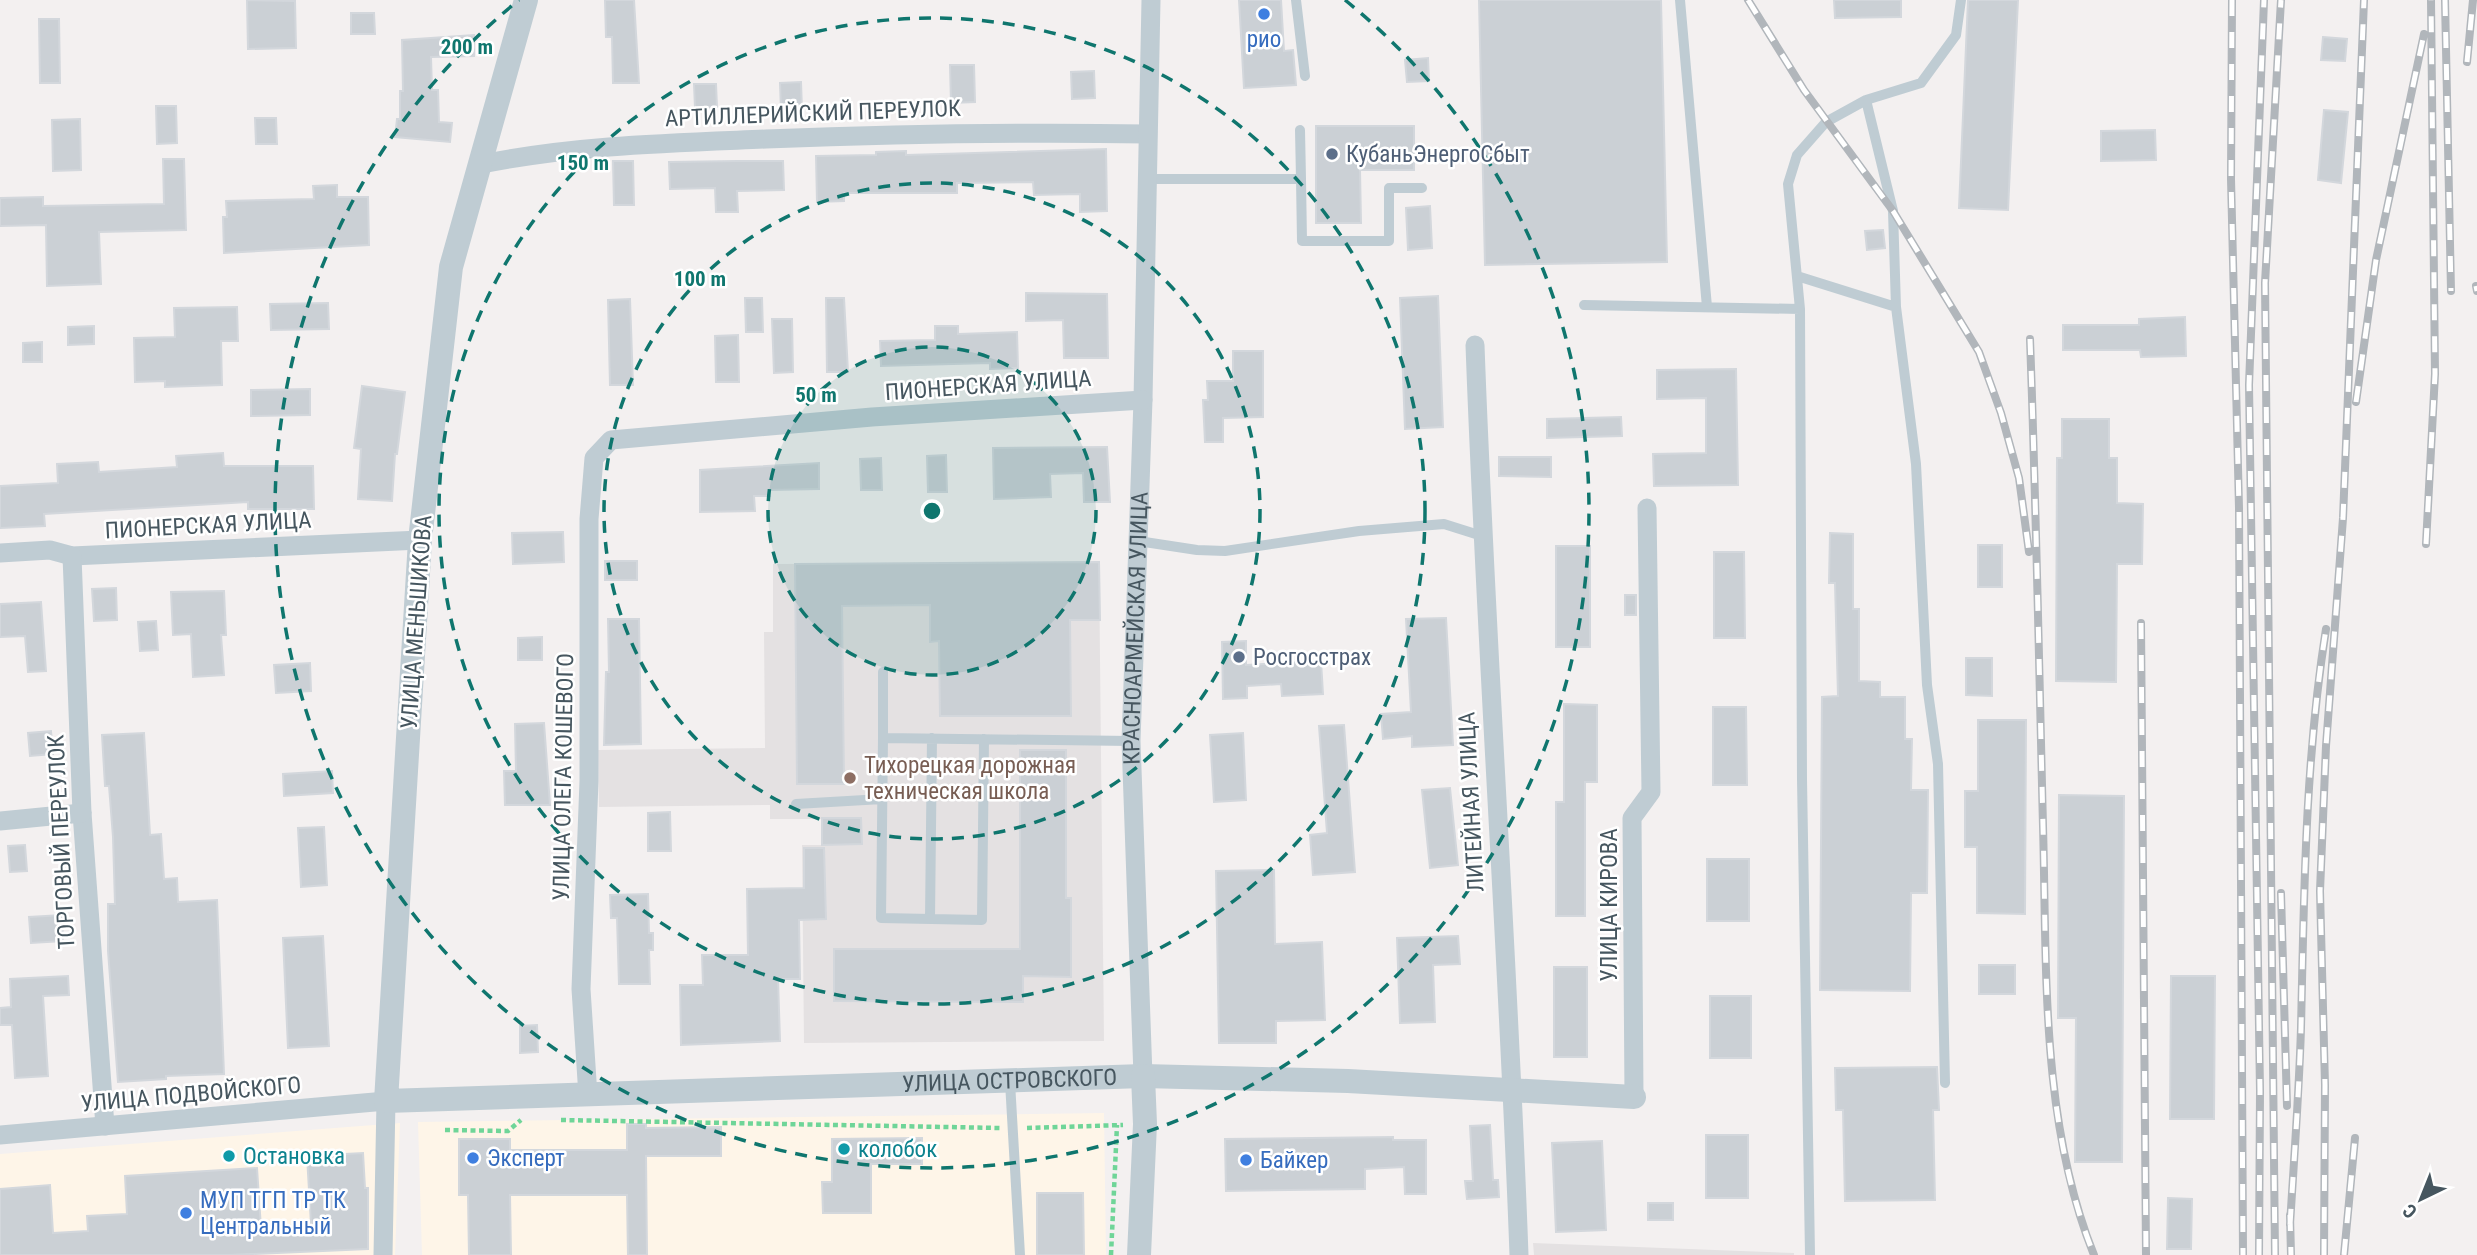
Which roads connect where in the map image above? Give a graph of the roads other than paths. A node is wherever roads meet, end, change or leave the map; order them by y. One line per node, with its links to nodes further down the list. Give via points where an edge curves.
1 (526, 0): 10 (street, УЛИЦА МЕНЬШИКОВА)
2 (1151, 0): 9 (street, КРАСНОАРМЕЙСКАЯ УЛИЦА)
3 (1296, 0): 6 (lane)
4 (1680, 0): 16 (lane)
5 (1961, 0): 7 (lane, via 1956,35 1921,83)
6 (1305, 76)
7 (1866, 100): 14 (lane, via 1826,122 1797,155 1788,184); 17 (lane, via 1893,211)
8 (1300, 130): 12 (lane)
9 (1147, 134): 10 (street, АРТИЛЛЕРИЙСКИЙ ПЕРЕУЛОК, via 976,131 613,145); 11 (street, КРАСНОАРМЕЙСКАЯ УЛИЦА)
10 (482, 164): 24 (street, УЛИЦА МЕНЬШИКОВА, via 451,268)
11 (1146, 179): 12 (lane); 20 (street, КРАСНОАРМЕЙСКАЯ УЛИЦА)
12 (1301, 179): 13 (lane, via 1302,241 1389,241 1389,188)
13 (1422, 188)
14 (1797, 276): 17 (lane); 18 (lane)
15 (1584, 305): 16 (lane)
16 (1707, 307): 18 (lane)
17 (1896, 307): 40 (lane, via 1916,464 1927,685 1938,764)
18 (1800, 309): 51 (lane)
19 (1475, 345): 23 (street, ЛИТЕЙНАЯ УЛИЦА)
20 (1143, 400): 21 (street, ПИОНЕРСКАЯ УЛИЦА, via 611,440); 25 (street, КРАСНОАРМЕЙСКАЯ УЛИЦА)
21 (594, 458): 42 (street, УЛИЦА ОЛЕГА КОШЕВОГО, via 589,519 589,781 581,989)
22 (1647, 508): 43 (street, УЛИЦА КИРОВА, via 1651,792 1632,818)
23 (1482, 536): 25 (lane, via 1444,524 1225,551); 41 (street, ЛИТЕЙНАЯ УЛИЦА)
24 (420, 540): 27 (street, ПИОНЕРСКАЯ УЛИЦА); 44 (street, УЛИЦА МЕНЬШИКОВА)
25 (1138, 541): 32 (street, КРАСНОАРМЕЙСКАЯ УЛИЦА)
26 (0, 553): 27 (street, ПИОНЕРСКАЯ УЛИЦА, via 50,550)
27 (72, 556): 35 (street, ТОРГОВЫЙ ПЕРЕУЛОК)
28 (883, 672): 29 (lane)
29 (883, 738): 30 (lane); 33 (lane)
30 (932, 738): 31 (lane); 37 (lane)
31 (984, 739): 32 (lane); 37 (lane, via 982,920)
32 (1131, 741): 38 (street, КРАСНОАРМЕЙСКАЯ УЛИЦА)
33 (883, 799): 34 (lane); 37 (lane, via 881,918)
34 (796, 804)
35 (82, 813): 36 (street); 45 (street, ТОРГОВЫЙ ПЕРЕУЛОК)
36 (0, 821)
37 (930, 919)
38 (1143, 1076): 39 (street, УЛИЦА ОСТРОВСКОГО); 41 (street, УЛИЦА ОСТРОВСКОГО); 49 (street, КРАСНОАРМЕЙСКАЯ УЛИЦА)
39 (1010, 1082): 42 (street, УЛИЦА ОСТРОВСКОГО); 48 (lane)
40 (1945, 1083)
41 (1513, 1091): 43 (street, УЛИЦА ОСТРОВСКОГО); 50 (street, ЛИТЕЙНАЯ УЛИЦА)
42 (588, 1096): 44 (street, УЛИЦА ОСТРОВСКОГО)
43 (1634, 1097)
44 (386, 1101): 45 (street, УЛИЦА ПОДВОЙСКОГО); 47 (street, УЛИЦА МЕНЬШИКОВА)
45 (105, 1126): 46 (street, УЛИЦА ПОДВОЙСКОГО)
46 (0, 1135)
47 (383, 1255)
48 (1020, 1255)
49 (1139, 1255)
50 (1519, 1255)
51 (1810, 1255)

